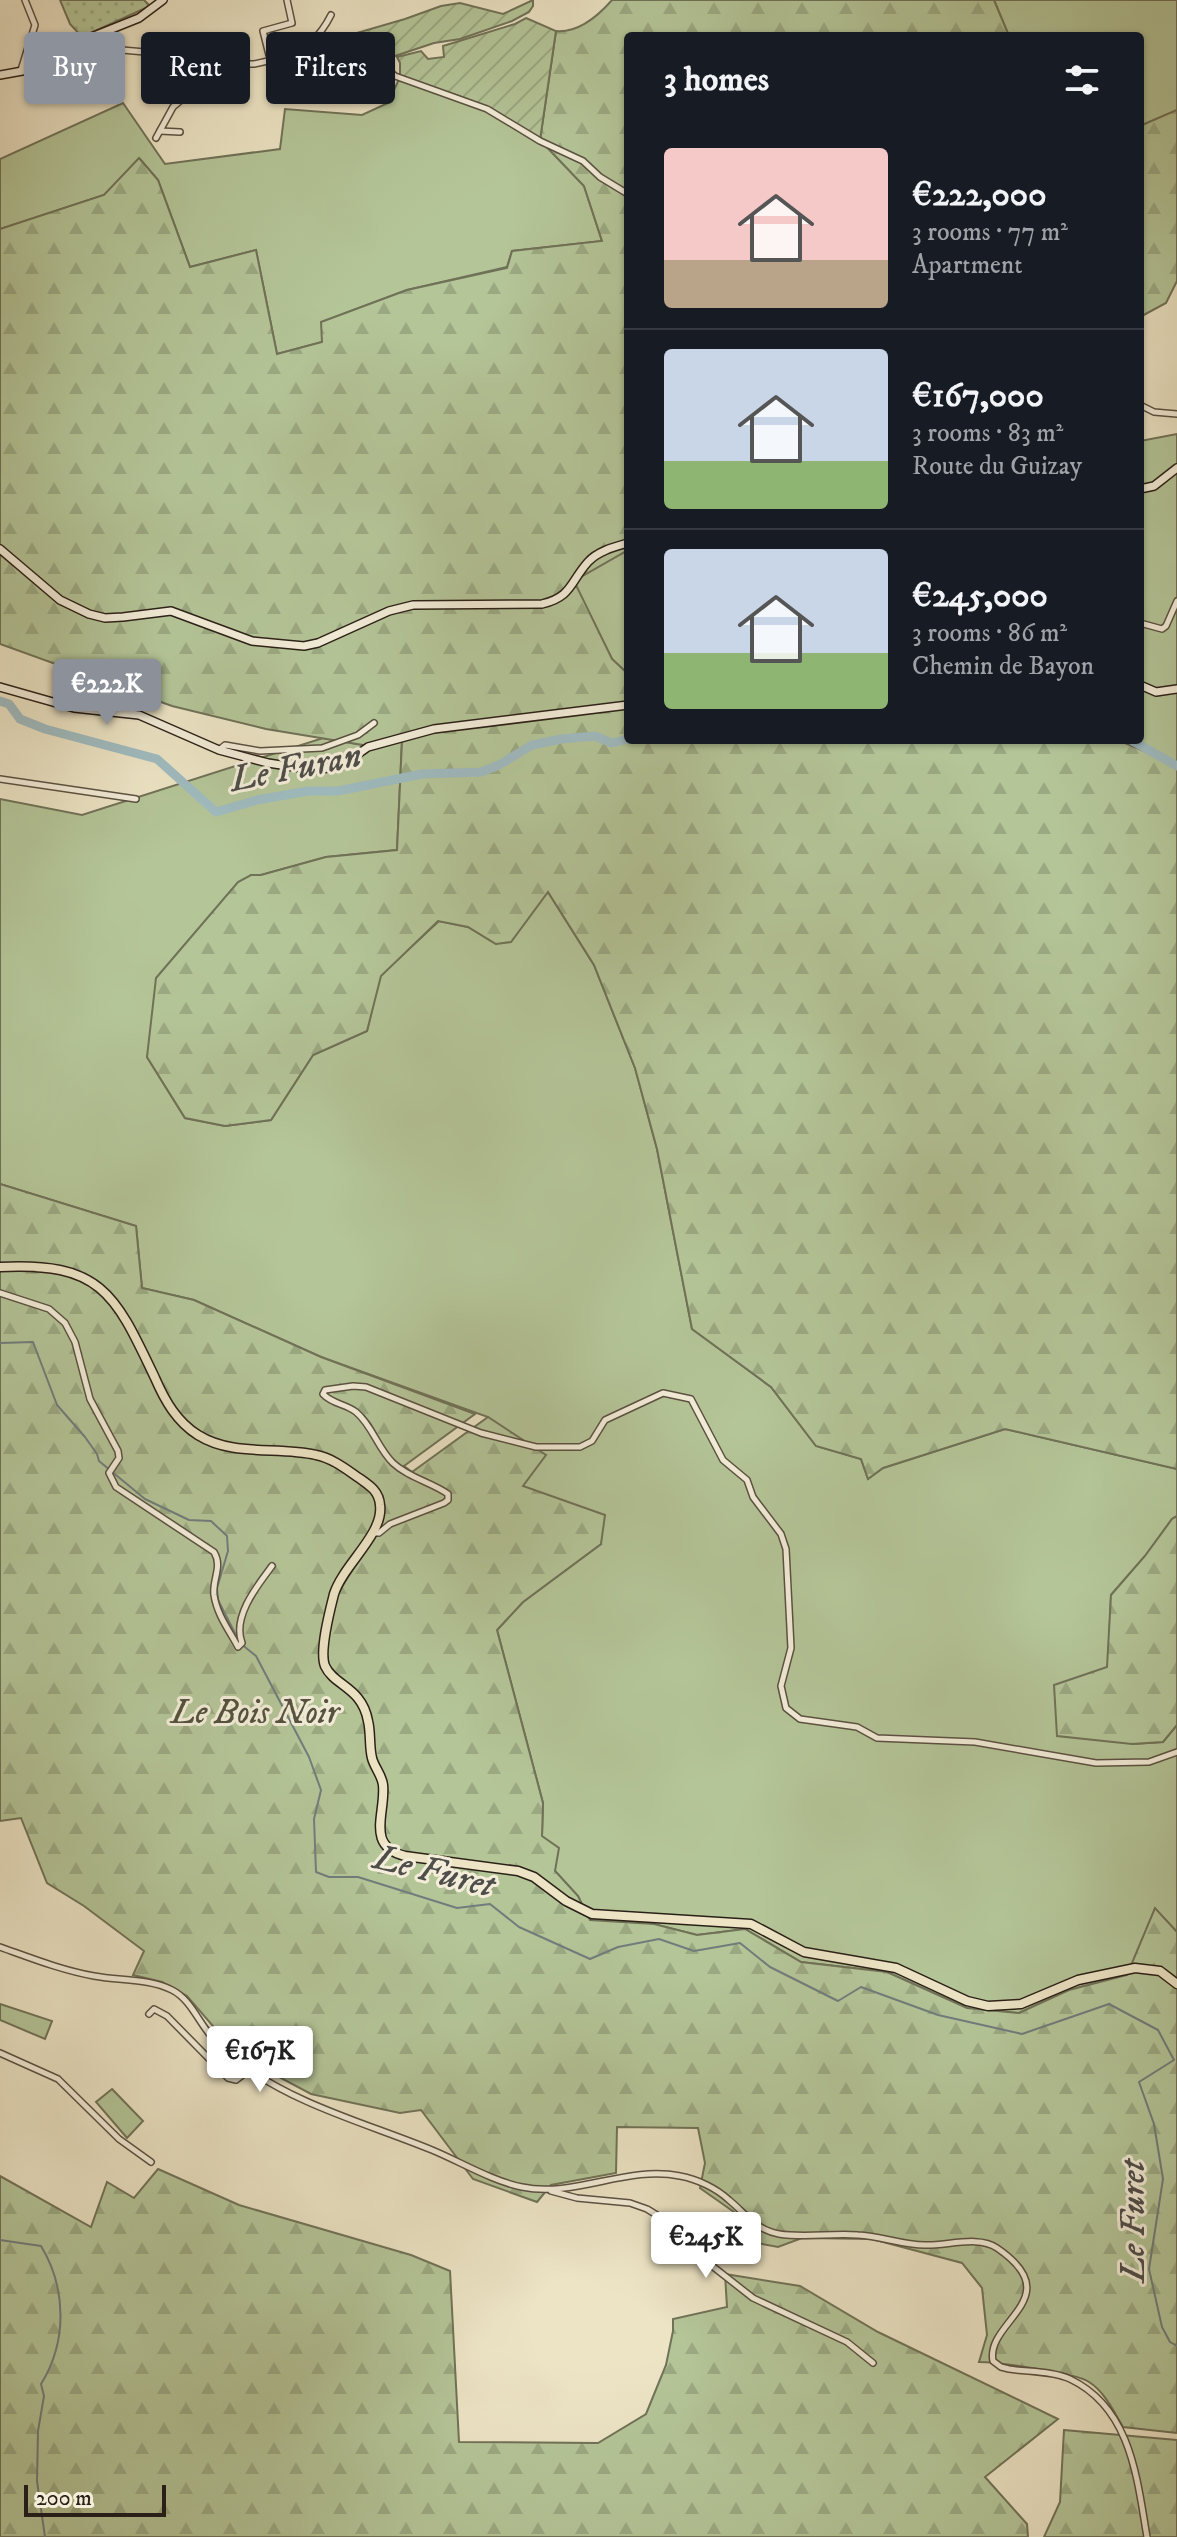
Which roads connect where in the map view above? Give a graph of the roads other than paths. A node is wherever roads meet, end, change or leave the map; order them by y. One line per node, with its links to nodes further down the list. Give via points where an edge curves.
1 (25, 0): 8 (street, via 35,25)
2 (163, 0): 5 (street, via 139,18)
3 (287, 0): 7 (street, via 292,23 263,31)
4 (331, 15): 6 (street)
5 (104, 32)
6 (319, 32)
7 (266, 43)
8 (21, 70): 9 (street); 10 (street)
9 (24, 70)
10 (0, 75)
11 (395, 76): 16 (street, via 487,109 583,161)
12 (177, 104): 13 (street)
13 (160, 131): 14 (street); 15 (street)
14 (180, 132)
15 (156, 138)
16 (624, 192)
17 (1144, 407): 18 (street)
18 (1177, 414)
19 (1177, 468): 20 (street)
20 (1144, 488)
21 (624, 544): 22 (street, via 588,562 571,588 553,602 413,605 304,646 241,639 171,611 105,618 89,614 38,584)
22 (0, 549)
23 (1177, 601): 24 (street, via 1162,629)
24 (1144, 624)
25 (0, 687): 30 (street, via 74,708 139,715)
26 (1144, 687): 27 (street, via 1156,692)
27 (1177, 689)
28 (624, 706): 30 (street, via 427,731 368,747 328,770)
29 (374, 723): 30 (street, via 322,748 260,751 225,745)
30 (219, 750)
31 (0, 779): 32 (street)
32 (136, 799)
33 (0, 1267): 35 (main road, via 52,1267 94,1284 122,1312 166,1401 186,1426 222,1445 332,1461 374,1489 380,1500)
34 (0, 1293): 36 (street, via 58,1315 75,1342 90,1399 118,1451 110,1471 116,1487 214,1552 219,1566 216,1602 222,1621 240,1645 241,1620)
35 (373, 1532): 37 (street, via 444,1503 448,1494 396,1466 362,1418 327,1398 325,1390 366,1387 481,1433 536,1447 580,1447 592,1441 605,1420 663,1393 691,1399 723,1460 747,1480 781,1534 791,1648 781,1686 786,1708 800,1719 857,1727 877,1738 975,1742 1096,1763 1141,1763); 39 (main road, via 335,1592 323,1659 366,1713 373,1762 383,1786 381,1834 392,1852 518,1871 576,1907 600,1915 751,1924 804,1952 896,1968 988,2006 1021,2004 1078,1980 1135,1968 1160,1971)
36 (272, 1566)
37 (1177, 1752)
38 (0, 1947): 42 (street, via 72,1971 172,1990 220,2047)
39 (1177, 1984)
40 (149, 2014): 42 (street, via 154,2009 167,2016 228,2078 236,2080)
41 (0, 2053): 43 (street, via 58,2079 119,2139)
42 (249, 2070): 44 (street, via 298,2099 503,2181)
43 (151, 2162)
44 (550, 2191): 45 (street, via 647,2209 678,2228 702,2258 753,2298 847,2342); 46 (street, via 621,2177 681,2176 708,2186 765,2230 782,2234 993,2245 1018,2264 1026,2290 1021,2308 993,2347 993,2361 1009,2369 1067,2378 1099,2398 1118,2423 1133,2459)
45 (873, 2363)
46 (1147, 2537)

